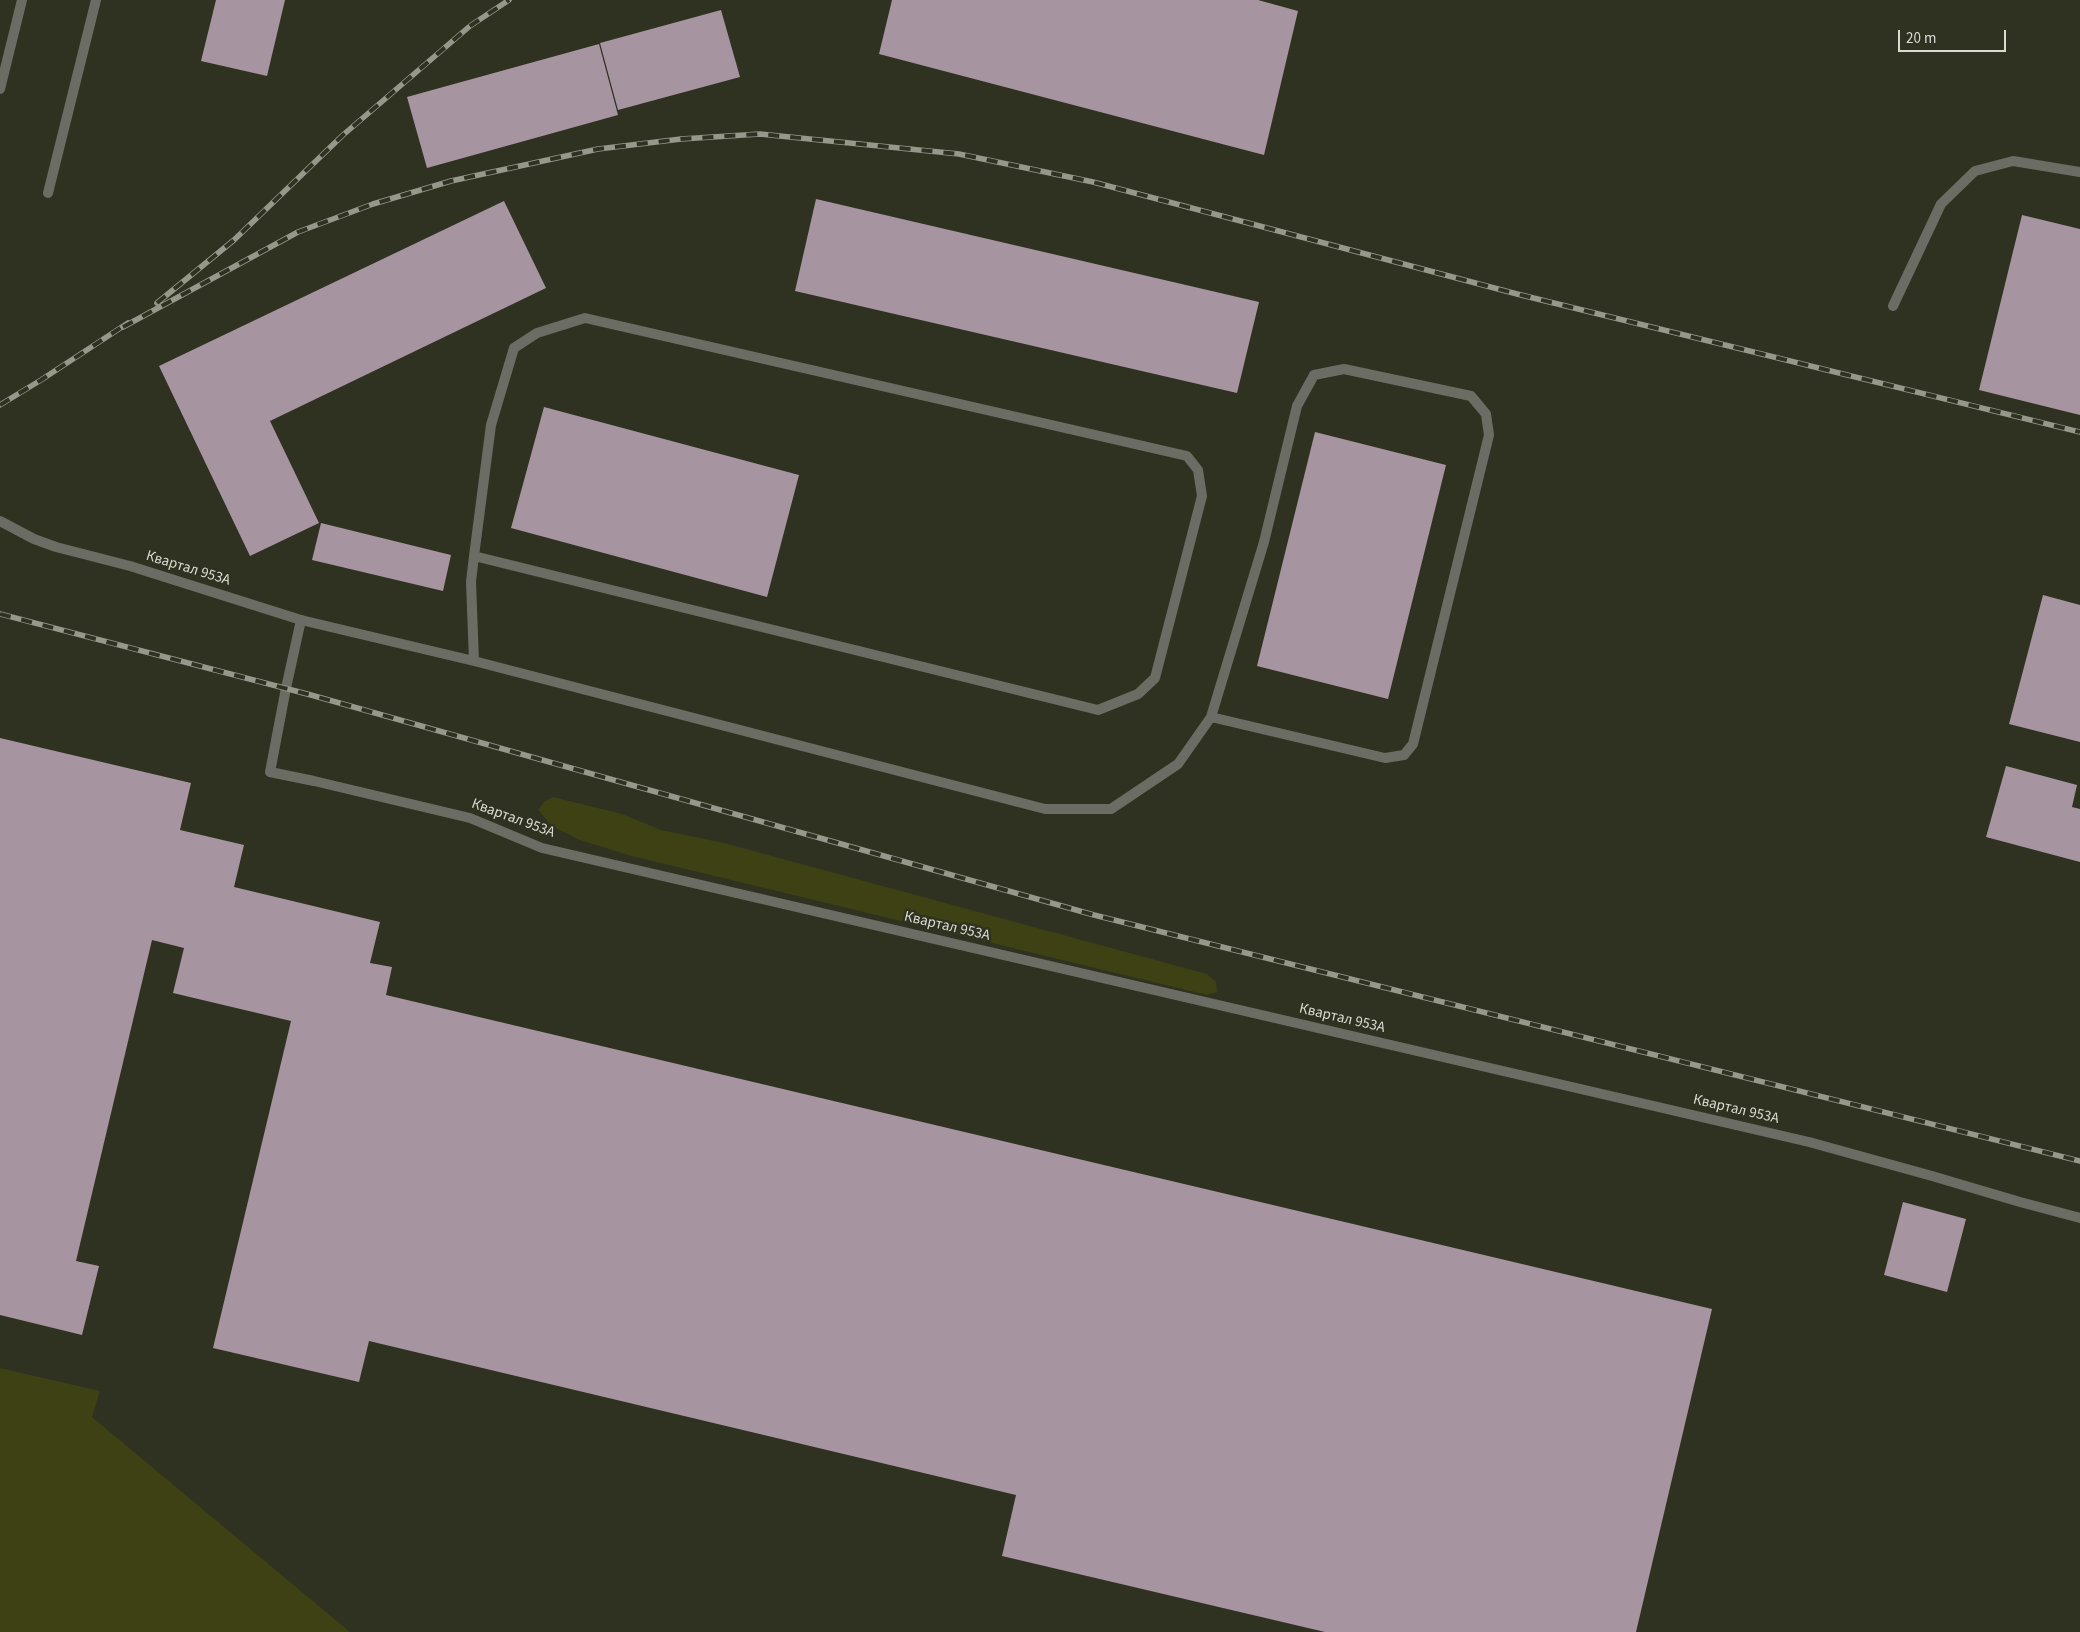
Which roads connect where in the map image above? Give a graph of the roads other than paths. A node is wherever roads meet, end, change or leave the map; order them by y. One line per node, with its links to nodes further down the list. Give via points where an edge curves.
1 (22, 0): 3 (street)
2 (96, 0): 5 (street)
3 (0, 89)
4 (2080, 172): 6 (street, via 2013,161 1975,171 1941,204)
5 (48, 193)
6 (1893, 306)
7 (0, 521): 9 (street, Квартал 953А, via 56,547 130,566)
8 (474, 556): 8 (street, via 491,424 514,348 536,333 585,318 1187,456 1198,470 1202,496 1155,678 1138,694 1098,710); 10 (street, via 471,582)
9 (301, 620): 10 (street); 12 (street, Квартал 953А, via 270,772 470,818 552,850 1809,1142)
10 (474, 662): 11 (street, via 1045,809 1111,809 1178,764)
11 (1211, 717): 11 (street, via 1264,542 1298,406 1314,375 1344,369 1471,396 1486,414 1489,435 1413,744 1404,755 1385,758)
12 (2080, 1218)

